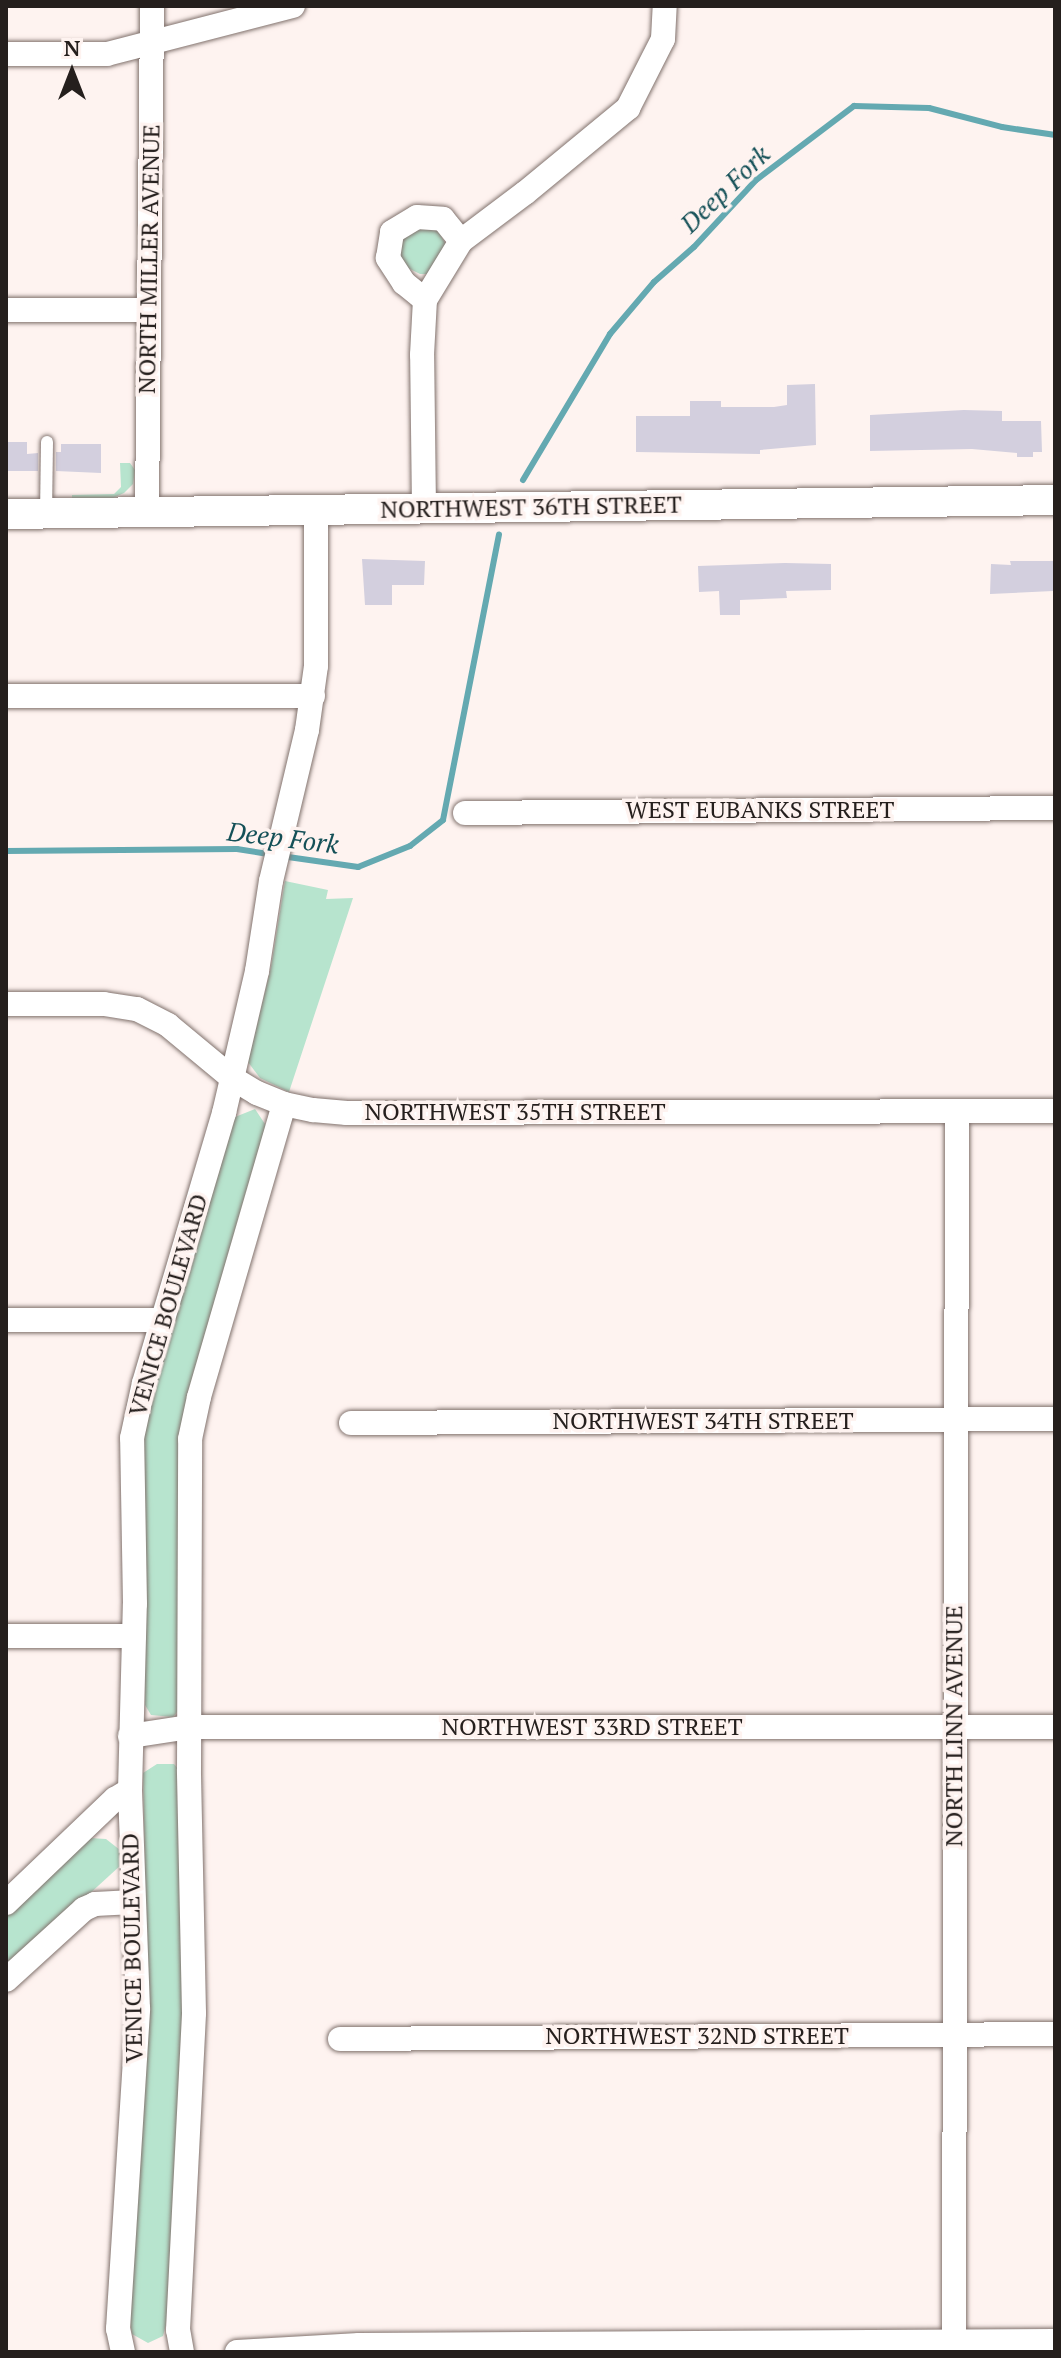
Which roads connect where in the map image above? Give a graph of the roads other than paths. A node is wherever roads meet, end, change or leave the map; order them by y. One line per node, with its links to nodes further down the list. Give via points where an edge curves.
1 (152, 6): 4 (street, NORTH MILLER AVENUE)
2 (293, 6): 4 (street)
3 (665, 6): 6 (street, via 663,39 628,108)
4 (152, 42): 5 (street, via 107,54); 9 (street, NORTH MILLER AVENUE)
5 (6, 54)
6 (461, 241): 7 (street); 7 (street, via 443,219 417,217 392,232 388,258 404,283)
7 (425, 300): 12 (street)
8 (6, 310): 9 (street)
9 (146, 310): 14 (street, NORTH MILLER AVENUE)
10 (47, 442): 16 (lane)
11 (1055, 500): 12 (street, NORTHWEST 36TH STREET)
12 (424, 509): 13 (street, NORTHWEST 36TH STREET)
13 (316, 510): 14 (street, NORTHWEST 36TH STREET); 18 (street, VENICE BOULEVARD)
14 (147, 513): 16 (street, NORTHWEST 36TH STREET)
15 (6, 514): 16 (street, NORTHWEST 36TH STREET)
16 (46, 514)
17 (6, 696): 18 (street)
18 (313, 696): 22 (street, VENICE BOULEVARD)
19 (1055, 808): 20 (street, WEST EUBANKS STREET)
20 (465, 813)
21 (6, 1004): 22 (street, NORTHWEST 35TH STREET, via 137,1009 168,1025)
22 (232, 1078): 23 (street, NORTHWEST 35TH STREET); 27 (street, VENICE BOULEVARD)
23 (284, 1104): 24 (street, NORTHWEST 35TH STREET, via 347,1113); 33 (street, via 190,1439)
24 (957, 1111): 25 (street, NORTHWEST 35TH STREET); 29 (street, NORTH LINN AVENUE)
25 (1055, 1111)
26 (6, 1320): 27 (street)
27 (162, 1320): 32 (street, VENICE BOULEVARD, via 132,1438)
28 (1055, 1419): 29 (street, NORTHWEST 34TH STREET)
29 (956, 1420): 30 (street, NORTHWEST 34TH STREET); 35 (street, NORTH LINN AVENUE)
30 (351, 1423)
31 (6, 1636): 32 (street)
32 (134, 1636): 36 (street, VENICE BOULEVARD)
33 (189, 1727): 35 (street, NORTHWEST 33RD STREET); 36 (street, NORTHWEST 33RD STREET); 47 (street, via 194,2013 178,2330)
34 (1055, 1727): 35 (street, NORTHWEST 33RD STREET)
35 (953, 1728): 41 (street, NORTH LINN AVENUE)
36 (130, 1736): 37 (street, VENICE BOULEVARD)
37 (130, 1790): 38 (street, VENICE BOULEVARD); 39 (street)
38 (133, 1902): 40 (street, via 84,1909); 46 (street, VENICE BOULEVARD, via 138,2009 118,2329)
39 (6, 1903)
40 (6, 1980)
41 (954, 2034): 42 (street, NORTHWEST 32ND STREET); 43 (street, NORTHWEST 32ND STREET); 45 (street, NORTH LINN AVENUE)
42 (1055, 2034)
43 (340, 2039)
44 (1055, 2341): 45 (street)
45 (941, 2345): 48 (street, via 359,2345)
46 (123, 2352)
47 (182, 2352)
48 (237, 2352)

